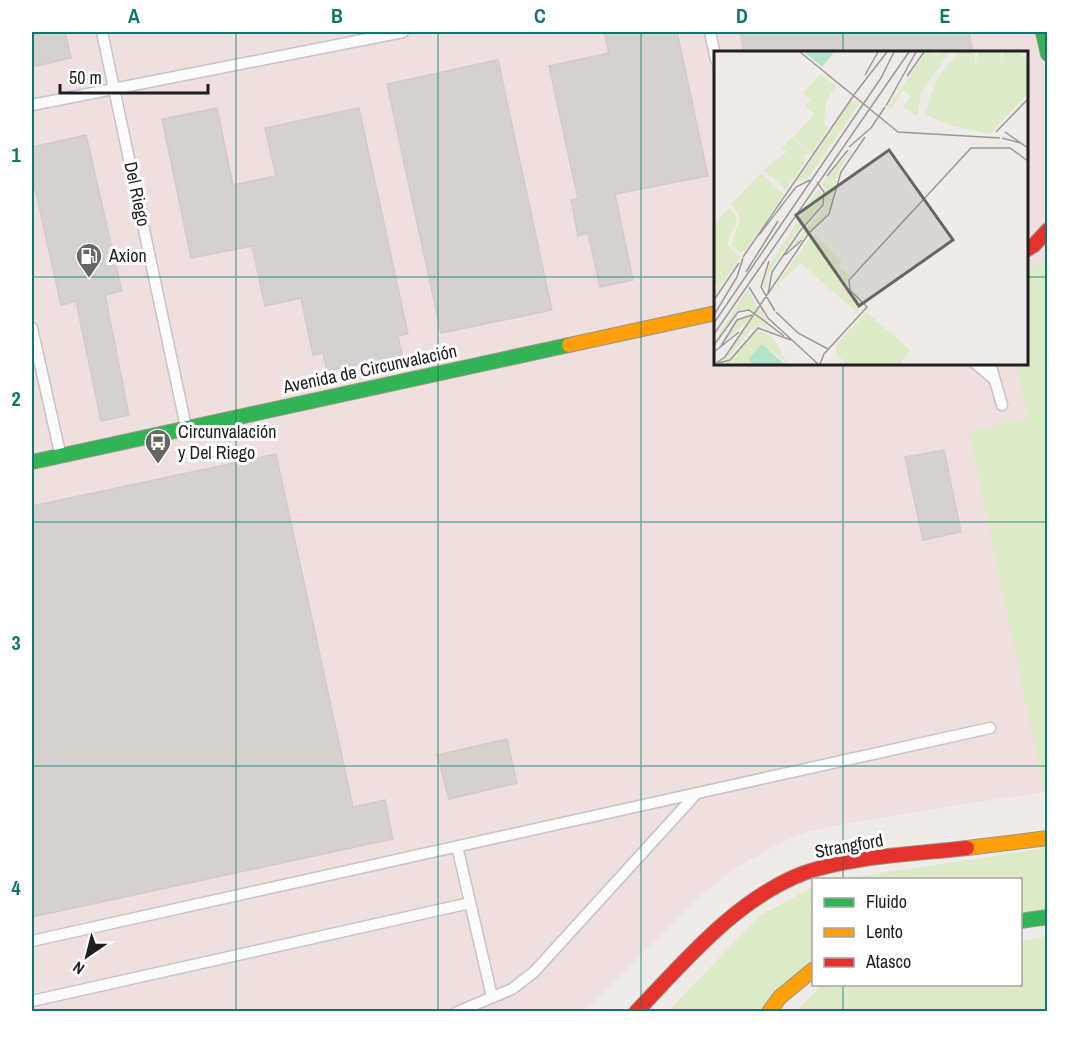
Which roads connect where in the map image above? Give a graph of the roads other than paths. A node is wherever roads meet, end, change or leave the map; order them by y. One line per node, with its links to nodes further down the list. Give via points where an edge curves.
1 (102, 32): 7 (lane, Del Riego)
2 (403, 32): 7 (lane)
3 (710, 32): 5 (lane)
4 (1043, 32): 6 (street)
5 (714, 51)
6 (1047, 54)
7 (114, 89): 8 (lane); 17 (lane, Del Riego)
8 (32, 105)
9 (1047, 230): 10 (street)
10 (1028, 249)
11 (714, 313): 17 (street, Avenida de Circunvalación)
12 (32, 328): 18 (lane)
13 (976, 364): 15 (lane)
14 (990, 364): 15 (lane)
15 (994, 380): 16 (lane)
16 (1002, 405)
17 (186, 427): 18 (street, Avenida de Circunvalación)
18 (60, 454): 19 (street, Avenida de Circunvalación)
19 (32, 462)
20 (990, 728): 21 (lane)
21 (697, 793): 23 (lane); 29 (lane, via 534,972 512,989)
22 (1047, 838): 32 (street, Strangford, via 817,868 770,891 708,938)
23 (457, 846): 24 (lane); 27 (lane)
24 (470, 903): 29 (lane); 30 (lane)
25 (1047, 917): 26 (street)
26 (1022, 921)
27 (32, 941)
28 (812, 970): 33 (street, via 780,997)
29 (492, 997): 31 (lane)
30 (32, 1000)
31 (457, 1011)
32 (636, 1011)
33 (770, 1011)

